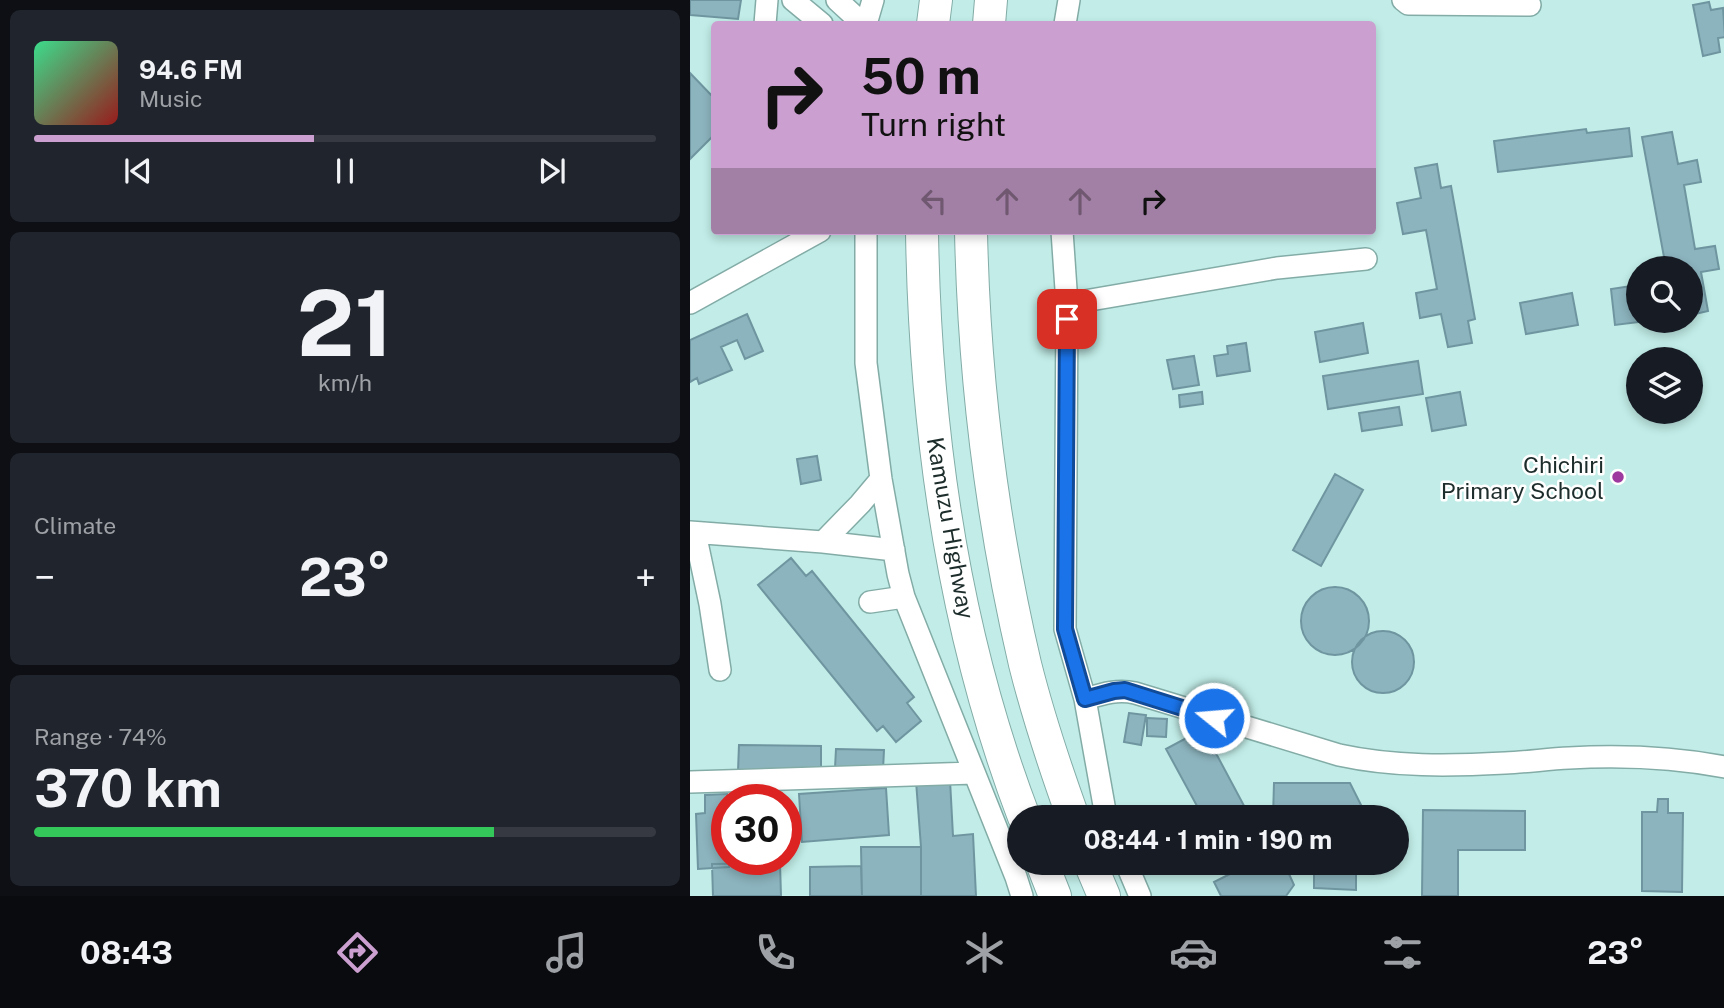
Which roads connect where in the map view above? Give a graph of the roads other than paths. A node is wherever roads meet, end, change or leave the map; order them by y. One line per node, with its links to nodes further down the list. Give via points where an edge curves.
1 (767, 0): 10 (street)
2 (793, 0): 11 (street)
3 (837, 0): 12 (street)
4 (873, 0): 13 (street)
5 (936, 0): 14 (highway)
6 (991, 0): 15 (highway)
7 (1069, 0): 16 (street)
8 (1403, 0): 9 (street, via 1408,4)
9 (1531, 5)
10 (765, 21)
11 (818, 21)
12 (861, 21)
13 (865, 21)
14 (933, 21)
15 (989, 21)
16 (1066, 21)
17 (813, 235): 23 (street)
18 (866, 235): 25 (street, via 866,363)
19 (922, 235): 36 (highway, Kamuzu Highway, via 926,358 949,534 979,678)
20 (971, 235): 37 (highway, Kamuzu Highway, via 982,421 1003,552 1025,666)
21 (1062, 235): 24 (street)
22 (1366, 259): 24 (street, via 1277,268)
23 (690, 303)
24 (1067, 304): 32 (street, via 1065,629)
25 (881, 479): 27 (street); 28 (street)
26 (693, 533): 27 (street); 31 (street)
27 (823, 542): 28 (street)
28 (894, 550): 29 (street)
29 (904, 597): 30 (street); 34 (street)
30 (870, 602)
31 (720, 670)
32 (1085, 699): 33 (street, via 1125,690 1368,762 1399,765 1638,757); 38 (street)
33 (1724, 767)
34 (975, 773): 35 (street); 42 (street)
35 (690, 782)
36 (1019, 805)
37 (1069, 805)
38 (1104, 805)
39 (1047, 875): 43 (highway)
40 (1095, 875): 44 (highway)
41 (1131, 875): 45 (street)
42 (1022, 896)
43 (1056, 896)
44 (1104, 896)
45 (1140, 896)

